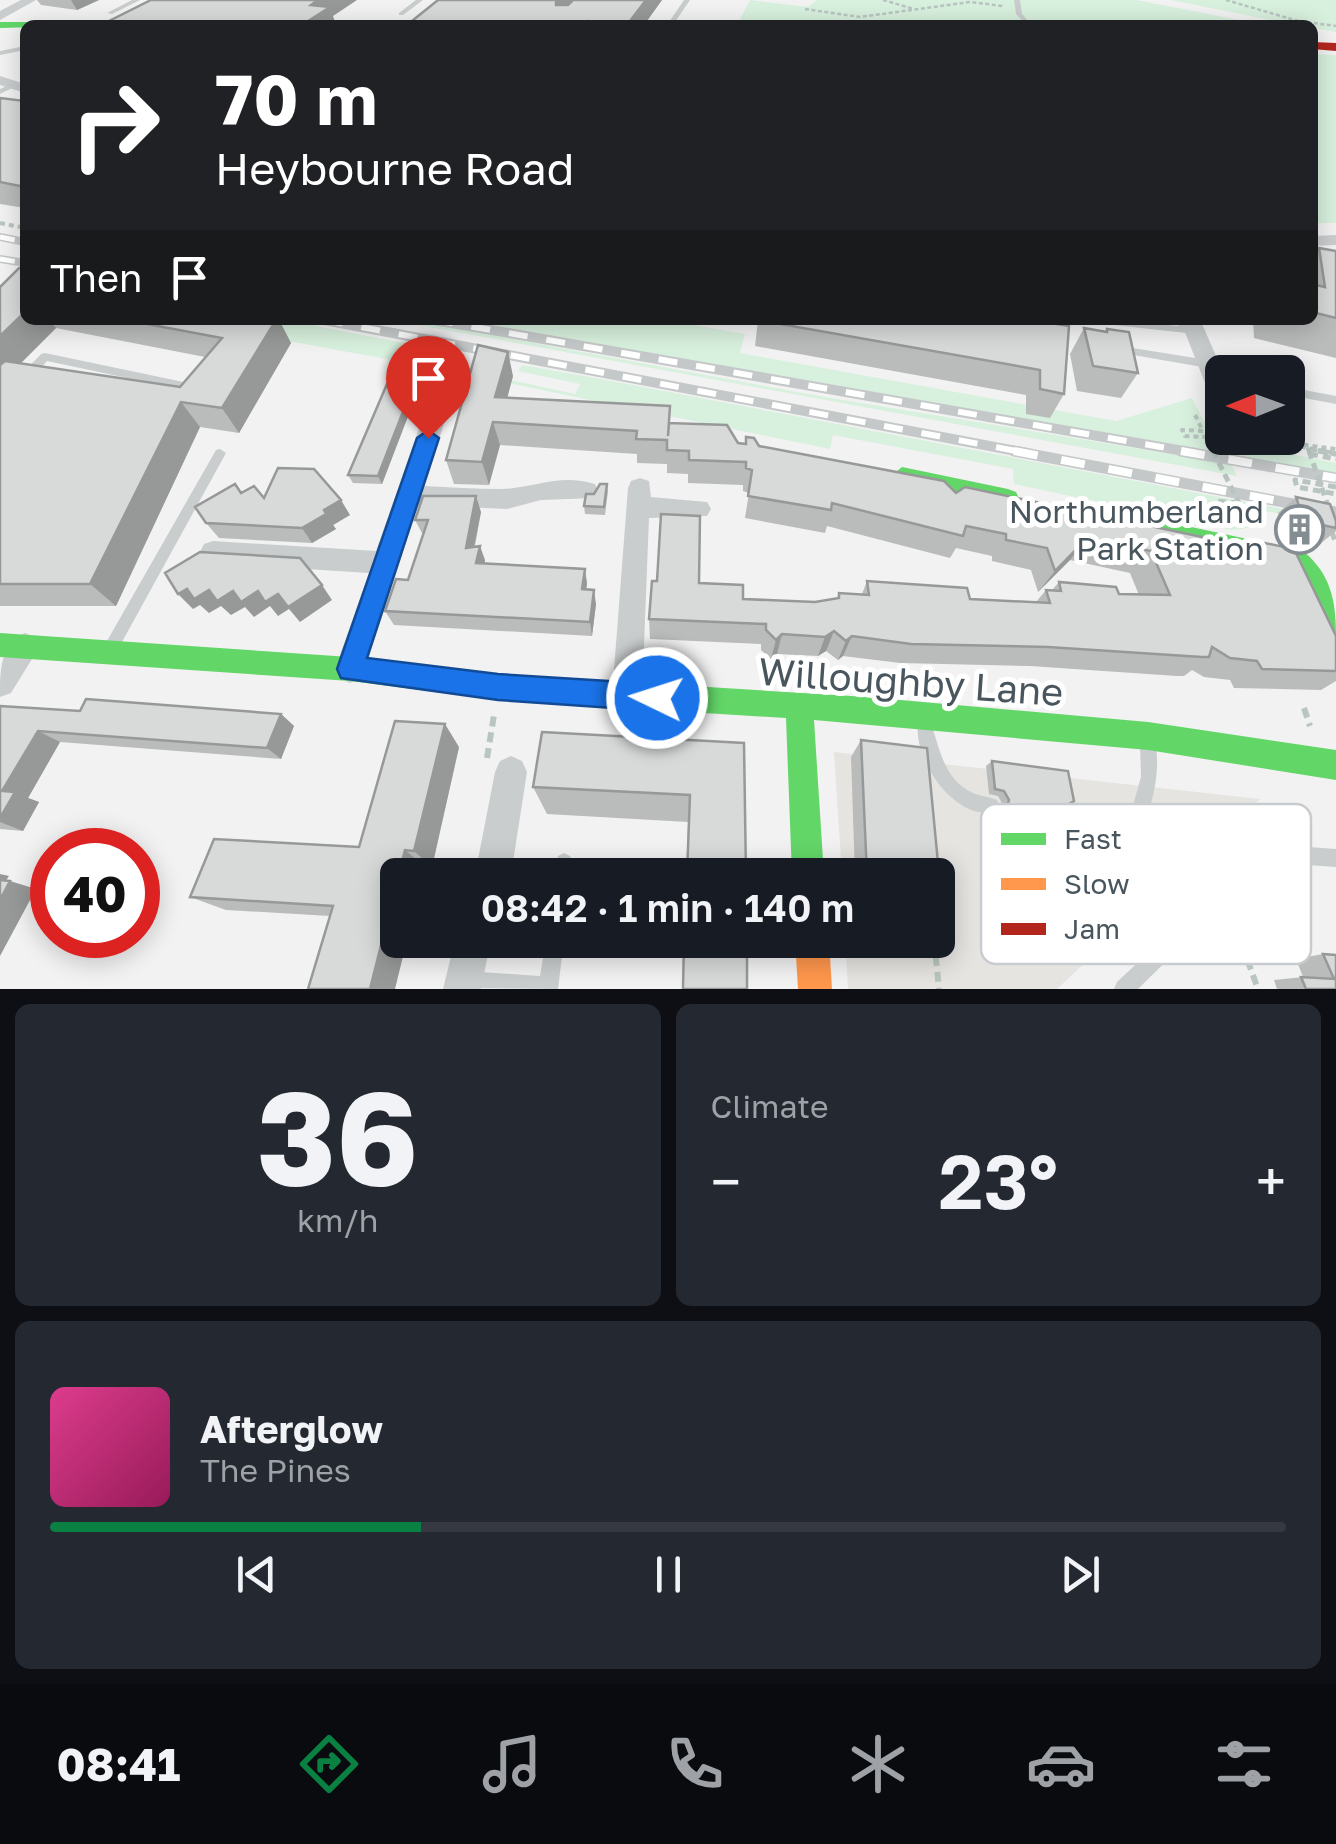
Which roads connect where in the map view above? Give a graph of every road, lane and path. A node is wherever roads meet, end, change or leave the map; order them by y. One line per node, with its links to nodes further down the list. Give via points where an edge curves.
1 (137, 0): 11 (lane)
2 (420, 0): 10 (lane)
3 (884, 0): 7 (path)
4 (1226, 0): 12 (path)
5 (1017, 4): 7 (path)
6 (805, 9): 7 (path, via 860,17)
7 (921, 10)
8 (0, 12): 9 (street)
9 (27, 12): 11 (street); 13 (street)
10 (401, 14)
11 (111, 19)
12 (1298, 20)
13 (0, 29)
14 (1195, 325): 16 (street)
15 (1096, 346): 17 (lane)
16 (1208, 355)
17 (1205, 370)
18 (447, 380): 32 (street)
19 (196, 389): 20 (lane, via 45,357)
20 (11, 392)
21 (1305, 394): 22 (lane)
22 (1336, 400)
23 (1195, 415): 37 (path, bridge, via 1203,431 1182,430 1185,436 1206,437 1239,503 1214,502 1218,509 1244,510)
24 (1305, 447): 27 (path)
25 (1305, 449): 27 (path, bridge)
26 (220, 452): 44 (lane)
27 (1336, 454): 29 (path, bridge, via 1308,449)
28 (879, 472): 33 (street)
29 (1323, 489): 31 (path); 34 (path, bridge)
30 (586, 491): 32 (street, via 540,490 506,499)
31 (1336, 492)
32 (409, 495): 41 (street)
33 (1032, 503)
34 (1329, 508)
35 (698, 509): 48 (street, via 639,497 628,582)
36 (1071, 510): 42 (street, via 1284,554 1303,563)
37 (1251, 526)
38 (1336, 529): 39 (path)
39 (1336, 544)
40 (213, 552): 41 (street)
41 (385, 562): 45 (street)
42 (1336, 624)
43 (13, 646): 44 (street, Willoughby Lane); 46 (street)
44 (108, 652): 45 (street, Willoughby Lane)
45 (350, 669): 47 (street, Willoughby Lane)
46 (0, 683)
47 (498, 687): 48 (street, Willoughby Lane); 55 (path, via 486,762)
48 (627, 696): 49 (street, Willoughby Lane)
49 (799, 706): 51 (street, Willoughby Lane); 60 (street)
50 (1304, 708): 52 (path)
51 (923, 715): 53 (street, Willoughby Lane); 57 (lane, via 942,782)
52 (1311, 729)
53 (1148, 736): 54 (street, Willoughby Lane); 56 (lane)
54 (1336, 764)
55 (512, 772): 59 (street)
56 (1142, 804)
57 (981, 805)
58 (1311, 856): 61 (lane)
59 (496, 858)
60 (807, 858)
61 (1336, 858)
62 (469, 958): 68 (street)
63 (552, 958): 69 (lane)
64 (813, 958): 70 (street)
65 (936, 958): 71 (path)
66 (1150, 964): 72 (lane)
67 (1249, 964): 73 (path)
68 (463, 985): 69 (lane)
69 (548, 987)
70 (815, 989)
71 (939, 989)
72 (1124, 989)
73 (1258, 989)

